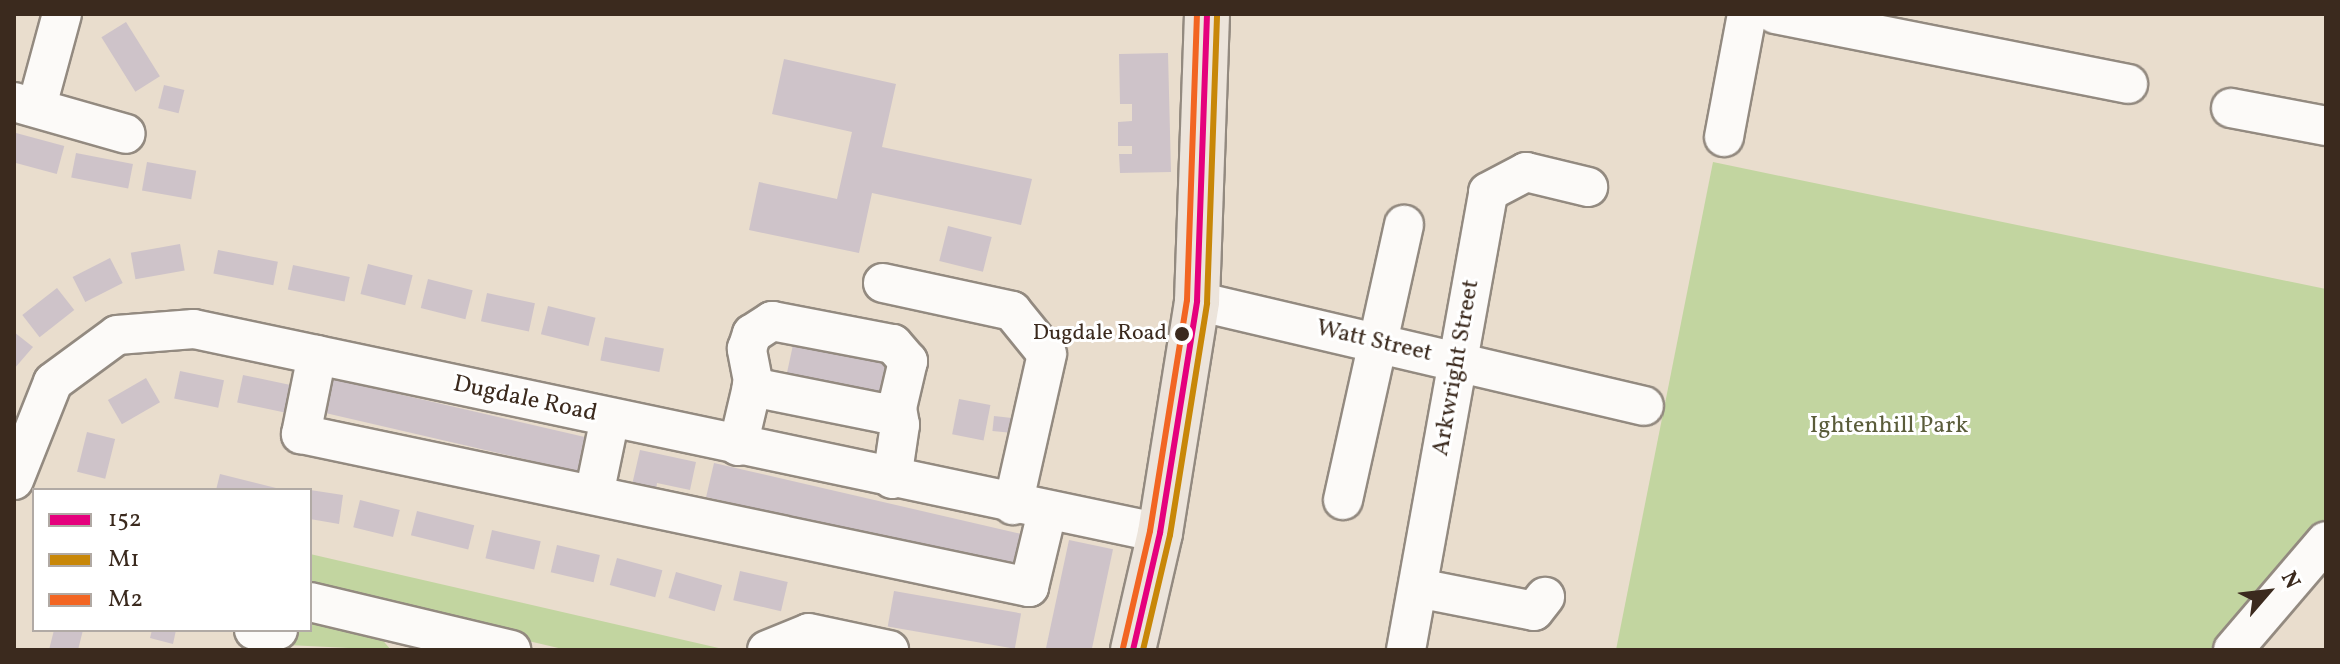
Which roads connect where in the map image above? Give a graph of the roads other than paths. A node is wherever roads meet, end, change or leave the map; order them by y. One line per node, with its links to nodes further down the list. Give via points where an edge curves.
1 (62, 14): 6 (street)
2 (1207, 14): 14 (main road)
3 (1747, 14): 10 (street)
4 (1775, 14): 5 (street)
5 (2128, 84)
6 (26, 104): 9 (street)
7 (2231, 108): 8 (street)
8 (2326, 126)
9 (126, 134)
10 (1724, 137)
11 (1588, 187): 17 (street, Arkwright Street, via 1526,172 1488,192)
12 (1404, 225): 15 (street)
13 (883, 283): 27 (street, via 1012,311 1047,354)
14 (1197, 301): 15 (street, Watt Street); 28 (main road)
15 (1376, 342): 17 (street, Watt Street); 26 (street)
16 (317, 355): 21 (street, Dugdale Road); 24 (street, Dugdale Road, via 194,329 117,335 53,382); 25 (street, via 301,434)
17 (1459, 362): 19 (street, Watt Street); 30 (street, Arkwright Street)
18 (752, 387): 20 (street, via 882,413); 20 (street, via 747,349 752,334 772,321 893,344 908,361); 22 (street)
19 (1644, 406)
20 (897, 408): 23 (street, via 900,425)
21 (610, 418): 22 (street, Dugdale Road); 25 (street)
22 (738, 446): 23 (street, Dugdale Road)
23 (892, 479): 27 (street, Dugdale Road)
24 (14, 480)
25 (594, 495): 27 (street, via 1029,587)
26 (1343, 500)
27 (1030, 508): 28 (street, Dugdale Road)
28 (1160, 533): 37 (main road)
29 (2326, 541): 39 (street)
30 (1418, 588): 31 (street, via 1534,611); 38 (street, Arkwright Street)
31 (1545, 597)
32 (312, 603): 33 (street)
33 (413, 639): 35 (street)
34 (769, 648): 36 (street, via 809,633)
35 (511, 650)
36 (889, 650)
37 (1133, 650)
38 (1406, 650)
39 (2233, 650)

